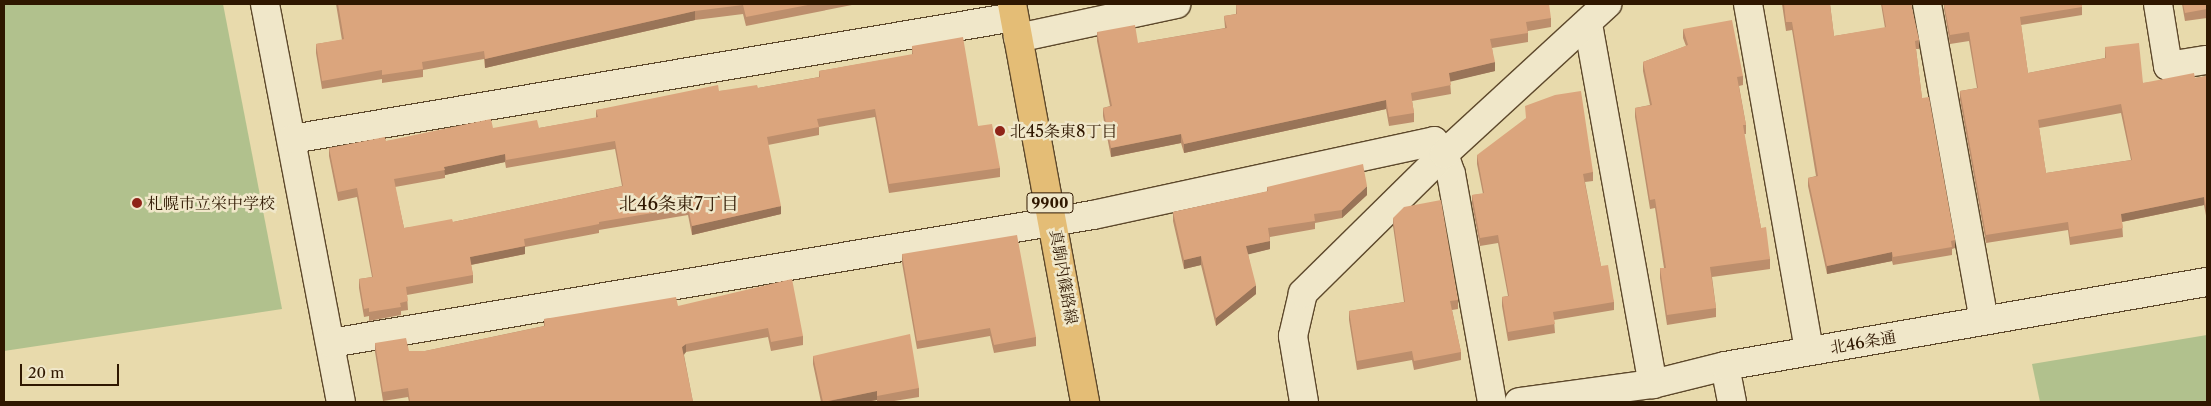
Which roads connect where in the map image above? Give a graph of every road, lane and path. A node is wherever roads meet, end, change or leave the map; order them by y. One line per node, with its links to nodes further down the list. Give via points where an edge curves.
1 (265, 4): 10 (street)
2 (1176, 4): 7 (street)
3 (1607, 4): 8 (street)
4 (1748, 4): 16 (street)
5 (1927, 4): 14 (street)
6 (2158, 4): 9 (street, via 2168,66)
7 (1015, 20): 10 (street); 12 (main road, 真駒内篠路線 / 9900)
8 (1588, 24): 11 (street); 18 (street)
9 (2207, 60)
10 (292, 139): 15 (street)
11 (1444, 154): 12 (street, via 1434,140); 21 (street, via 1303,293 1293,336); 22 (street, via 1451,174)
12 (1054, 222): 15 (street); 20 (main road, 真駒内篠路線 / 9900)
13 (2207, 282): 14 (street, 北46条通)
14 (1984, 320): 16 (street, 北46条通)
15 (331, 343): 19 (street)
16 (1809, 351): 17 (street, 北46条通)
17 (1725, 366): 18 (street, 北46条通); 24 (street)
18 (1653, 384): 23 (street, 北46条通)
19 (341, 402)
20 (1086, 402)
21 (1304, 402)
22 (1492, 402)
23 (1520, 402)
24 (1732, 402)

